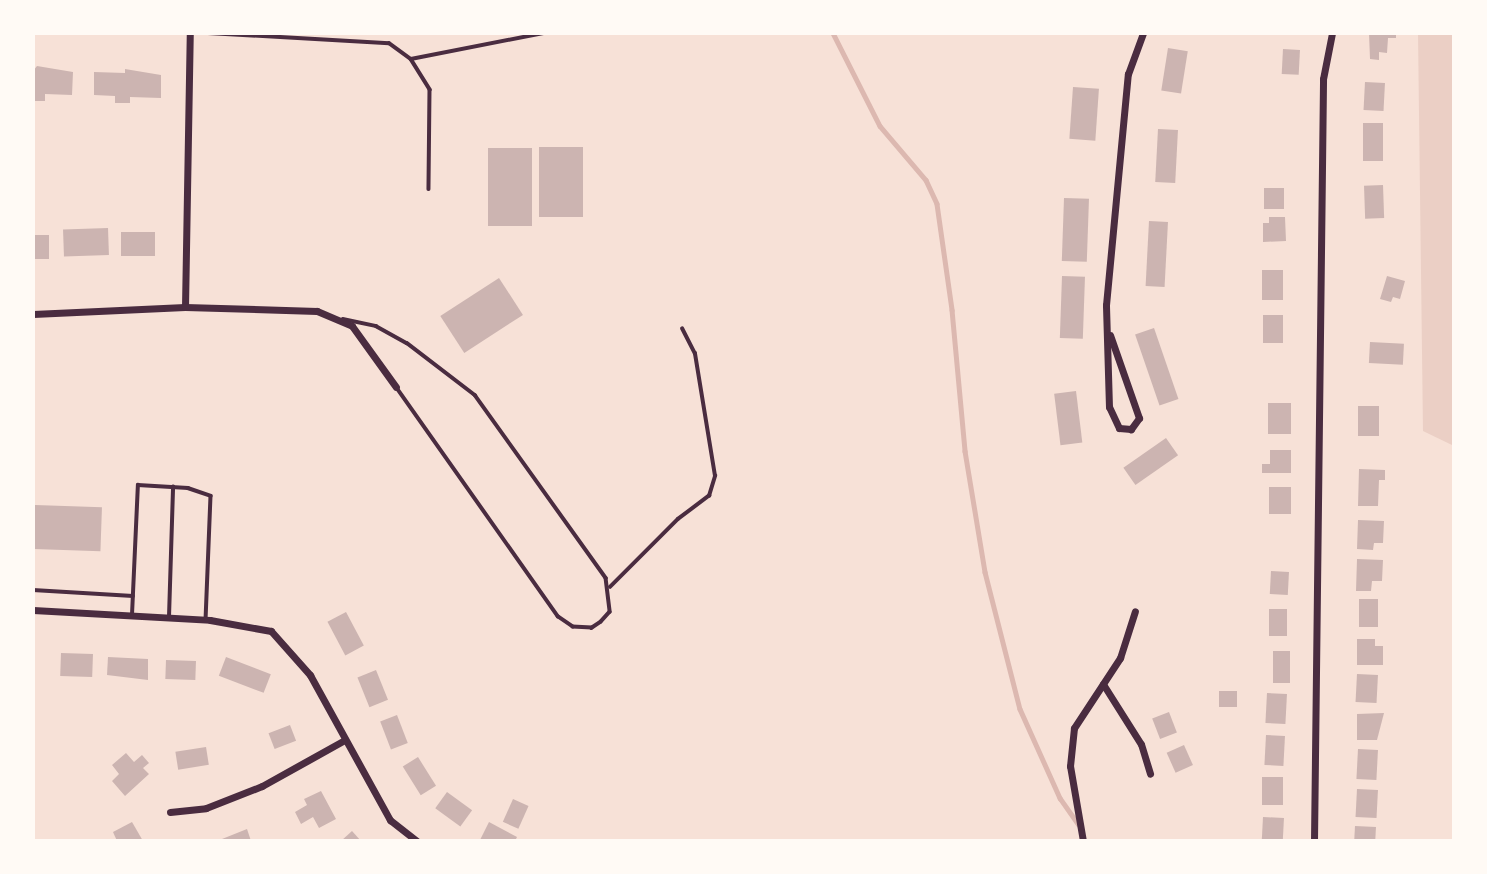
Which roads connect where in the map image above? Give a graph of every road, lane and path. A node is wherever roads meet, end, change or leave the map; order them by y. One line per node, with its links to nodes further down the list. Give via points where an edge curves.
1 (190, 33): 8 (street)
2 (208, 33): 6 (lane, via 389,43)
3 (544, 33): 6 (lane)
4 (1143, 33): 12 (street, via 1128,74 1106,305)
5 (1332, 33): 29 (street, via 1323,79)
6 (411, 59): 7 (lane, via 430,90)
7 (429, 189)
8 (185, 307): 9 (street); 10 (street, via 317,311)
9 (33, 314)
10 (341, 319): 13 (street, via 365,340); 15 (lane, via 376,326 407,343 475,395)
11 (682, 329): 15 (lane, via 695,354 715,476 709,496 678,519)
12 (1110, 335): 12 (street, via 1139,418 1131,429 1119,428 1109,407)
13 (396, 387): 15 (lane, via 558,617 573,627 592,628 610,612)
14 (173, 487): 17 (lane, via 138,485); 21 (lane); 22 (lane, via 211,496)
15 (610, 587)
16 (33, 590): 17 (lane)
17 (133, 596): 20 (lane)
18 (33, 610): 20 (street)
19 (1135, 611): 23 (street, via 1120,658)
20 (132, 615): 21 (street)
21 (169, 617): 22 (street)
22 (206, 619): 24 (street, via 271,631 310,675)
23 (1103, 684): 25 (street, via 1141,744); 28 (street, via 1074,728 1070,747)
24 (343, 741): 26 (street, via 262,786 206,808); 27 (street, via 390,820)
25 (1150, 774)
26 (170, 812)
27 (417, 841)
28 (1083, 841)
29 (1314, 841)

